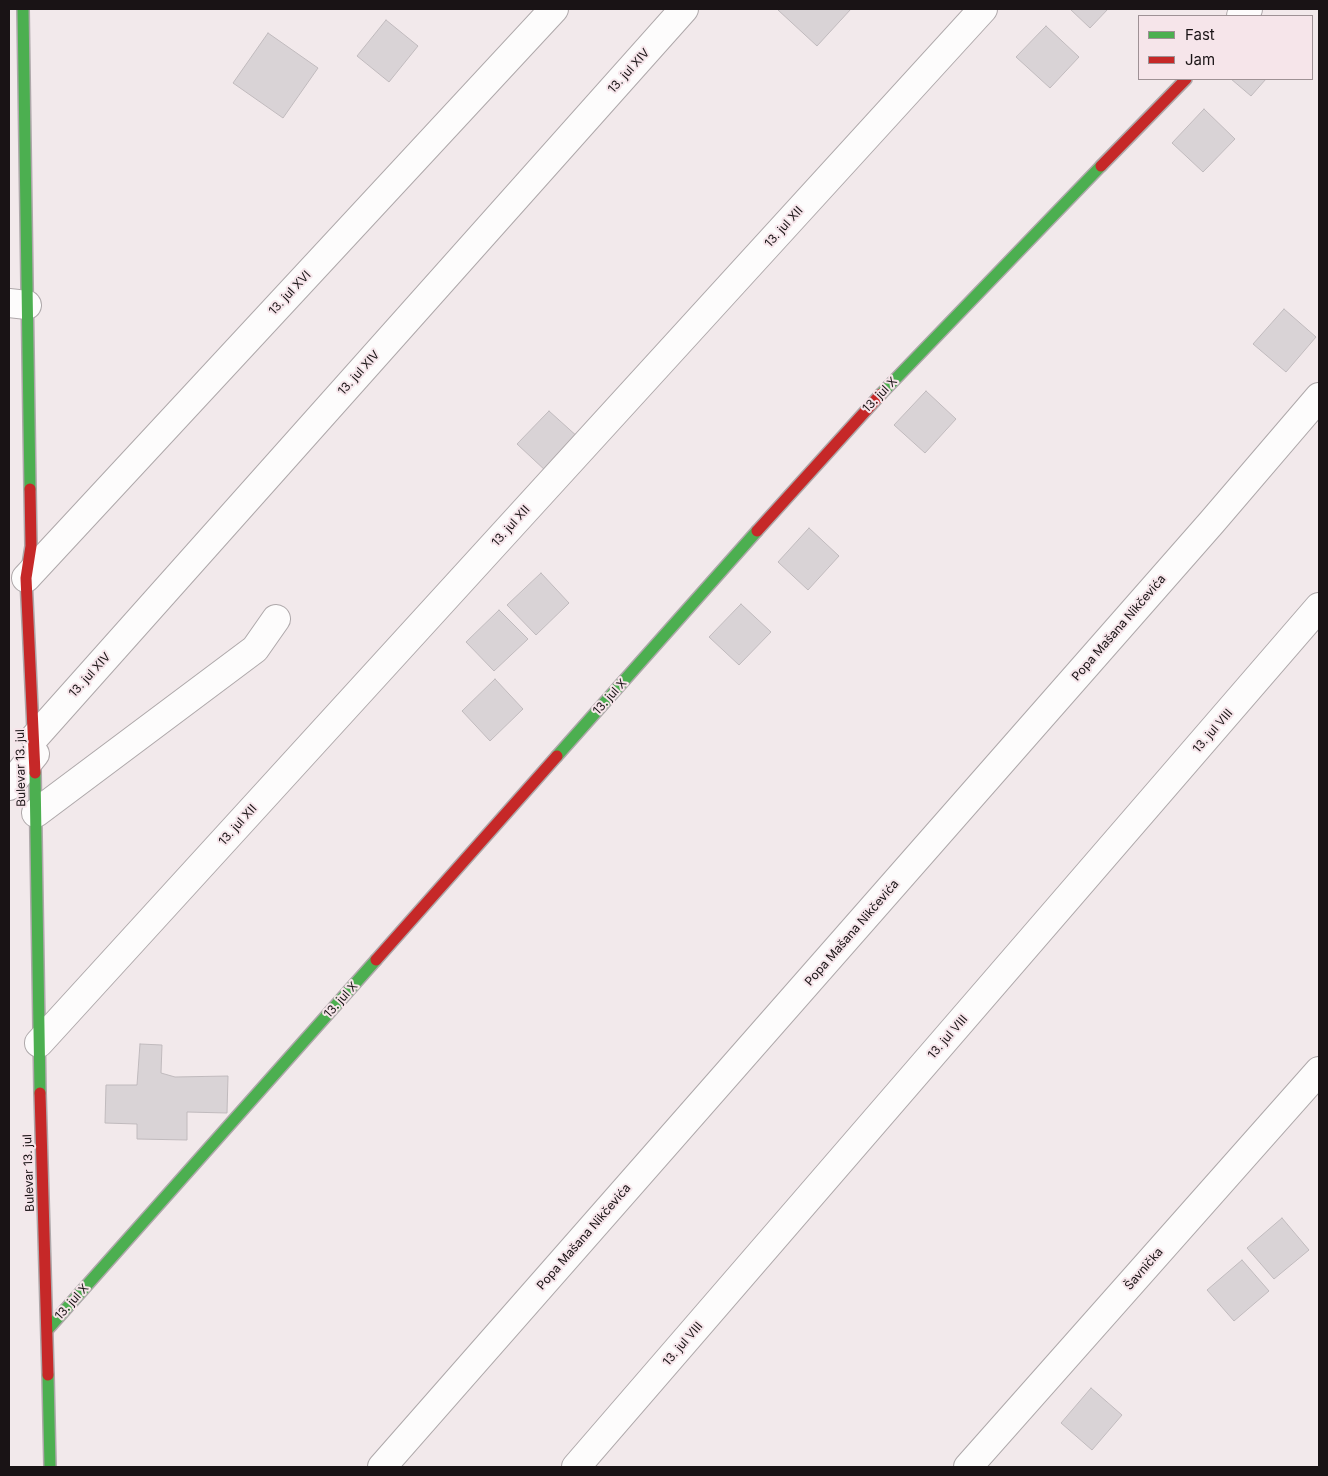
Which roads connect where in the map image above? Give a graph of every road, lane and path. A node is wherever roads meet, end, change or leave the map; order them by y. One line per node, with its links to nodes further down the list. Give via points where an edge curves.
1 (23, 9): 6 (street)
2 (554, 9): 9 (street, 13. jul XVI)
3 (684, 9): 12 (street, 13. jul XIV)
4 (983, 9): 15 (street, 13. jul XII)
5 (1185, 80): 17 (street, 13. jul X, via 862,413)
6 (18, 304): 8 (street)
7 (1319, 397): 19 (street, Popa Mašana Nikčevića)
8 (32, 546): 9 (street)
9 (18, 574): 12 (street, Bulevar 13. jul)
10 (1319, 608): 20 (street, 13. jul VIII)
11 (276, 619): 14 (street, via 255,649)
12 (35, 746): 13 (street, 13. jul XIV); 14 (street, Bulevar 13. jul)
13 (9, 786)
14 (36, 814): 15 (street, Bulevar 13. jul)
15 (39, 1043): 17 (street, Bulevar 13. jul)
16 (1319, 1071): 21 (street, Šavnička)
17 (48, 1329): 18 (street, Bulevar 13. jul)
18 (50, 1467)
19 (382, 1467)
20 (576, 1467)
21 (968, 1467)

